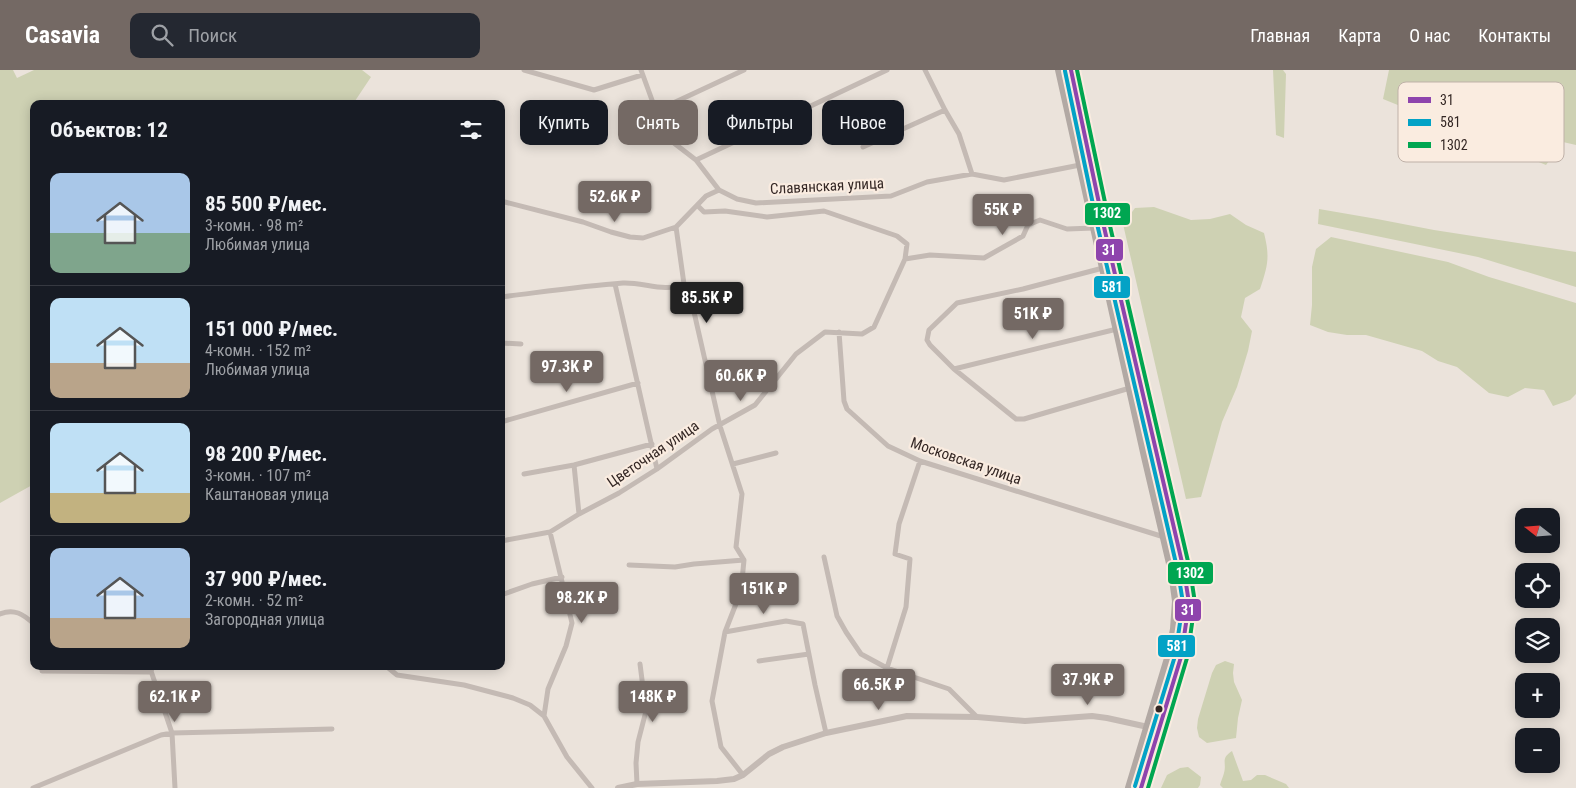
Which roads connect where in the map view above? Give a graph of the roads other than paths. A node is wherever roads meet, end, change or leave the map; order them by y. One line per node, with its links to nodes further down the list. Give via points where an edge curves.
1 (524, 70): 7 (street, via 594,90)
2 (744, 70): 9 (street)
3 (888, 70): 13 (street)
4 (925, 70): 10 (street)
5 (1059, 70): 14 (main road)
6 (1071, 70): 75 (main road, via 1189,602 1181,657)
7 (641, 72): 8 (street, Славянская улица)
8 (652, 100)
9 (680, 100)
10 (945, 110): 12 (street); 15 (street, via 959,134)
11 (676, 145): 13 (street, Славянская улица)
12 (863, 147)
13 (696, 160): 16 (street, Славянская улица)
14 (1080, 165): 15 (street, Славянская улица, via 1004,180); 20 (main road)
15 (972, 174): 16 (street, Славянская улица, via 927,182 891,196 756,203 737,199)
16 (719, 190): 18 (street, via 706,196)
17 (505, 203): 19 (street, via 630,237 643,238)
18 (698, 206): 19 (street); 21 (street, via 704,212 725,211 767,217 824,211 897,236 907,244)
19 (676, 227): 24 (street)
20 (1094, 228): 21 (street, via 1066,229 1040,220 1028,225 1023,236 984,258 930,255); 22 (main road)
21 (905, 259): 27 (street, Цветочная улица, via 874,327 862,334)
22 (1103, 268): 26 (main road); 30 (street, via 955,304 927,335 930,345)
23 (615, 284): 24 (street, via 674,288); 25 (street); 31 (street)
24 (684, 284): 34 (street, via 694,312)
25 (505, 297)
26 (1117, 329): 30 (street); 32 (main road)
27 (840, 332): 34 (street, Цветочная улица, via 825,332 796,354 755,405); 37 (street, Московская улица, via 847,409 888,446)
28 (505, 343): 29 (street)
29 (521, 344)
30 (954, 369): 32 (street, via 1020,420)
31 (638, 383): 33 (street); 35 (street)
32 (1130, 388): 44 (main road)
33 (505, 421)
34 (720, 426): 38 (street); 40 (street, Цветочная улица)
35 (652, 444): 39 (street); 40 (street)
36 (776, 453): 38 (street)
37 (920, 461): 44 (street, Московская улица); 57 (street, via 899,524 895,554 910,559 906,607)
38 (733, 464): 47 (street, via 742,494 736,547)
39 (574, 465): 41 (street); 42 (street)
40 (657, 469): 42 (street, Цветочная улица)
41 (524, 474)
42 (579, 514): 43 (street, Цветочная улица)
43 (550, 532): 45 (street); 49 (street)
44 (1164, 537): 64 (main road, via 1176,600 1174,629)
45 (505, 540)
46 (824, 557): 57 (street, via 837,616 846,632 861,654)
47 (744, 560): 48 (street, via 675,567); 53 (street, via 741,591)
48 (629, 565)
49 (562, 577): 50 (street); 62 (street, via 572,623 548,689)
50 (505, 594)
51 (0, 614): 52 (street, via 15,612)
52 (30, 621)
53 (725, 632): 54 (street, via 786,621 803,624); 68 (street, via 712,701 721,747)
54 (808, 654): 55 (street); 66 (street)
55 (759, 661)
56 (640, 664): 69 (street, via 646,710 638,742)
57 (888, 668): 63 (street, via 950,689)
58 (42, 670): 59 (street)
59 (150, 670)
60 (153, 670): 67 (street)
61 (389, 670): 62 (street, via 397,675 464,685 513,698)
62 (544, 716): 72 (street, via 566,757)
63 (977, 717): 64 (street, via 1025,721 1092,716); 66 (street, via 907,716)
64 (1148, 727): 74 (main road)
65 (332, 730): 67 (street)
66 (826, 732): 68 (street, via 769,754)
67 (172, 733): 70 (street); 71 (street)
68 (743, 775): 69 (street, via 718,781)
69 (637, 784): 73 (street)
70 (33, 788)
71 (175, 788)
72 (592, 788)
73 (618, 788)
74 (1130, 788)
75 (1141, 788)

